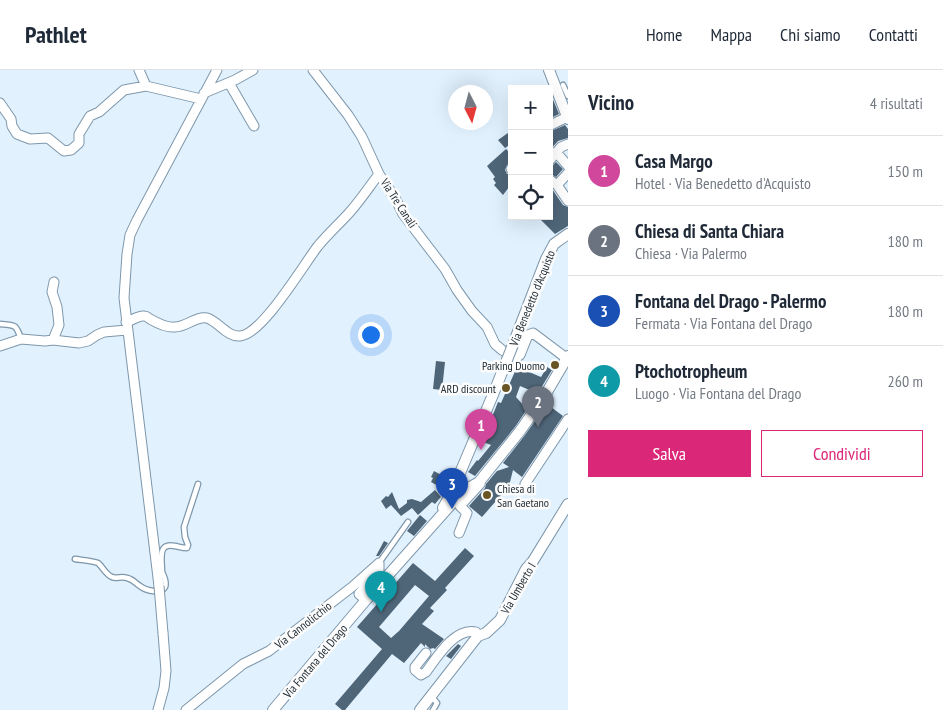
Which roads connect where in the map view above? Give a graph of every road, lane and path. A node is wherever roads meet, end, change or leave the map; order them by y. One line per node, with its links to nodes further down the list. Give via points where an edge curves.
1 (140, 70): 8 (street)
2 (217, 70): 9 (street)
3 (253, 70): 6 (street)
4 (313, 70): 20 (street, Via Tre Canali, via 348,115)
5 (549, 70): 12 (street)
6 (229, 83): 9 (street); 14 (street)
7 (563, 85): 10 (lane)
8 (146, 86): 9 (street); 11 (street, via 124,90 90,116 79,134 79,142 71,150 64,151 48,138 30,139 17,134)
9 (203, 96): 27 (street, via 130,235 124,281)
10 (568, 96)
11 (0, 103)
12 (567, 118): 13 (street)
13 (553, 124)
14 (254, 126)
15 (568, 144): 16 (street)
16 (556, 152): 17 (street); 18 (street)
17 (553, 155)
18 (568, 166)
19 (568, 173): 22 (street)
20 (379, 174): 27 (street, via 319,245 274,308 251,332 235,336 206,318 173,328 139,316); 31 (street, Via Tre Canali, via 403,214 487,327 495,344)
21 (553, 182): 22 (street)
22 (557, 185): 23 (street)
23 (568, 201)
24 (568, 234): 31 (street, Via Benedetto d'Acquisto, bridge, via 554,244 550,252)
25 (54, 282): 29 (street, via 52,292 59,325)
26 (0, 324): 28 (lane, via 13,325)
27 (126, 326): 29 (street, via 97,334 88,342); 43 (street)
28 (21, 339): 29 (street); 30 (street)
29 (53, 340)
30 (0, 346)
31 (508, 357): 32 (street, via 520,355 528,335 533,333); 37 (street, Via Benedetto d'Acquisto, via 460,473)
32 (567, 357): 34 (street, via 536,408)
33 (568, 419): 36 (street)
34 (479, 482): 37 (street); 40 (street, via 460,506 466,513)
35 (198, 484): 43 (lane, via 184,527 187,548 169,545 163,548)
36 (525, 484)
37 (461, 486): 44 (street, Via Fontana del Drago, via 437,522)
38 (568, 504): 45 (street, Via Umberto I, via 526,569 500,620)
39 (408, 522): 42 (lane)
40 (459, 533)
41 (75, 559): 43 (lane, via 95,562 112,577 126,577 146,590 164,588 165,581)
42 (379, 563): 44 (street, via 378,570 359,594); 49 (street, Via Cannolicchio, via 269,651 243,664)
43 (160, 572): 48 (street, bridge, via 166,670)
44 (366, 600): 50 (street, Via Fontana del Drago)
45 (478, 636): 46 (street, via 472,631 452,639 421,676 415,667); 47 (street, Via Umberto I)
46 (426, 653)
47 (430, 696): 51 (street, Via Umberto I); 52 (lane, via 438,703)
48 (158, 710)
49 (186, 710)
50 (273, 710)
51 (420, 710)
52 (433, 710)

